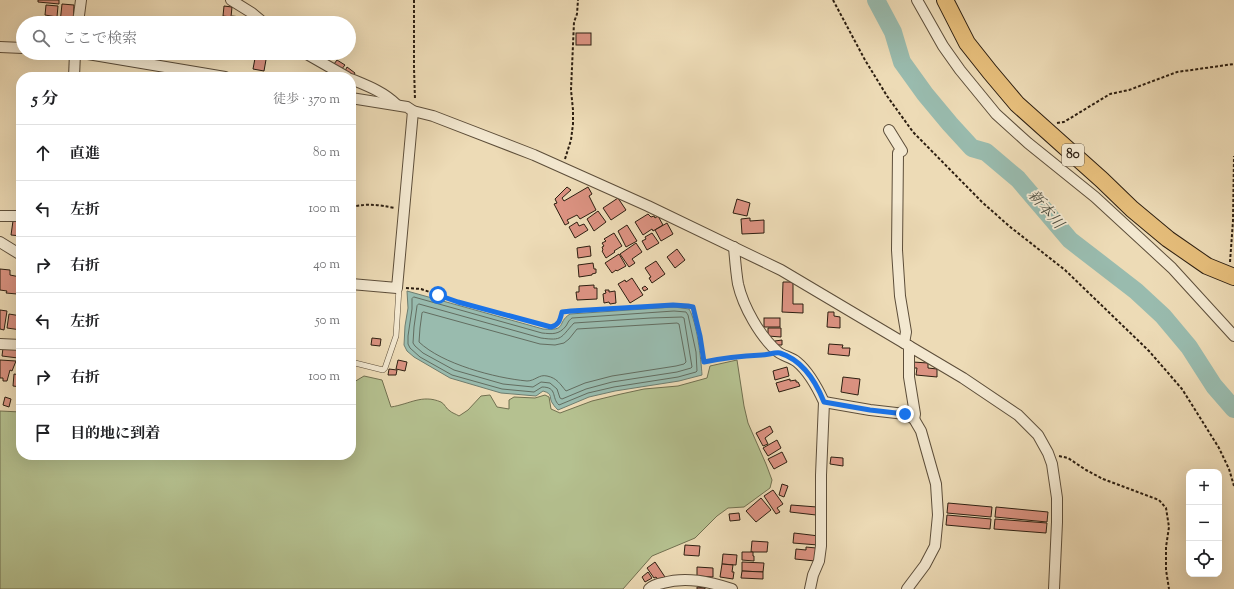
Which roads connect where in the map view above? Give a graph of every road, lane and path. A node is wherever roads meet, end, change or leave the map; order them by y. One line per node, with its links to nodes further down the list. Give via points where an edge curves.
1 (81, 0): 8 (street)
2 (231, 0): 9 (street)
3 (414, 0): 22 (path)
4 (578, 0): 26 (path, via 572,62 573,124 567,155)
5 (833, 0): 46 (path, via 865,60 913,132 982,202 1065,270 1149,351 1178,384 1204,424 1219,448)
6 (917, 0): 37 (street, via 943,46 996,114 1095,197 1172,268)
7 (945, 0): 23 (main road, 80, via 967,43 1017,104)
8 (79, 16)
9 (256, 16)
10 (0, 47): 11 (street)
11 (16, 48)
12 (74, 60): 16 (street)
13 (124, 60): 17 (street)
14 (317, 60): 18 (street)
15 (1234, 64): 23 (path, via 1177,72 1129,90 1110,94 1064,122)
16 (74, 72)
17 (195, 72)
18 (338, 72)
19 (356, 81): 21 (street, via 376,89)
20 (356, 99): 21 (street)
21 (397, 105): 22 (street)
22 (413, 111): 26 (street, via 433,116); 28 (street)
23 (1041, 126): 34 (main road, 80, via 1132,209 1168,238 1207,266)
24 (889, 130): 39 (street, via 902,151 898,153 898,250 900,296)
25 (1234, 156): 34 (path)
26 (561, 167): 32 (street)
27 (356, 206): 28 (path, via 370,204)
28 (404, 209): 35 (street, via 397,288)
29 (0, 216): 30 (street)
30 (16, 216)
31 (0, 242): 33 (street)
32 (734, 247): 39 (street, via 781,270); 41 (street, via 739,285 750,314 764,338)
33 (16, 252)
34 (1232, 276)
35 (356, 284)
36 (399, 288): 41 (path, via 421,289 458,302 551,327 559,322 562,312 688,306 693,307 704,362); 42 (lane, via 396,336 385,368 376,369)
37 (1234, 336)
38 (0, 344): 40 (street)
39 (907, 344): 44 (street); 45 (street, via 1018,415 1038,435)
40 (16, 345)
41 (779, 353): 43 (street, via 797,362 809,375)
42 (356, 363)
43 (824, 402): 44 (street, via 905,414); 49 (street, via 821,546)
44 (914, 419): 50 (street, via 921,431 936,484 938,514 935,546)
45 (1048, 453): 51 (street, via 1057,498); 52 (path, via 1068,458 1103,479 1159,500 1166,508 1169,527 1166,570)
46 (1234, 486)
47 (649, 589): 48 (street, via 674,580 690,579)
48 (732, 589)
49 (810, 589)
50 (907, 589)
51 (1054, 589)
52 (1169, 589)

